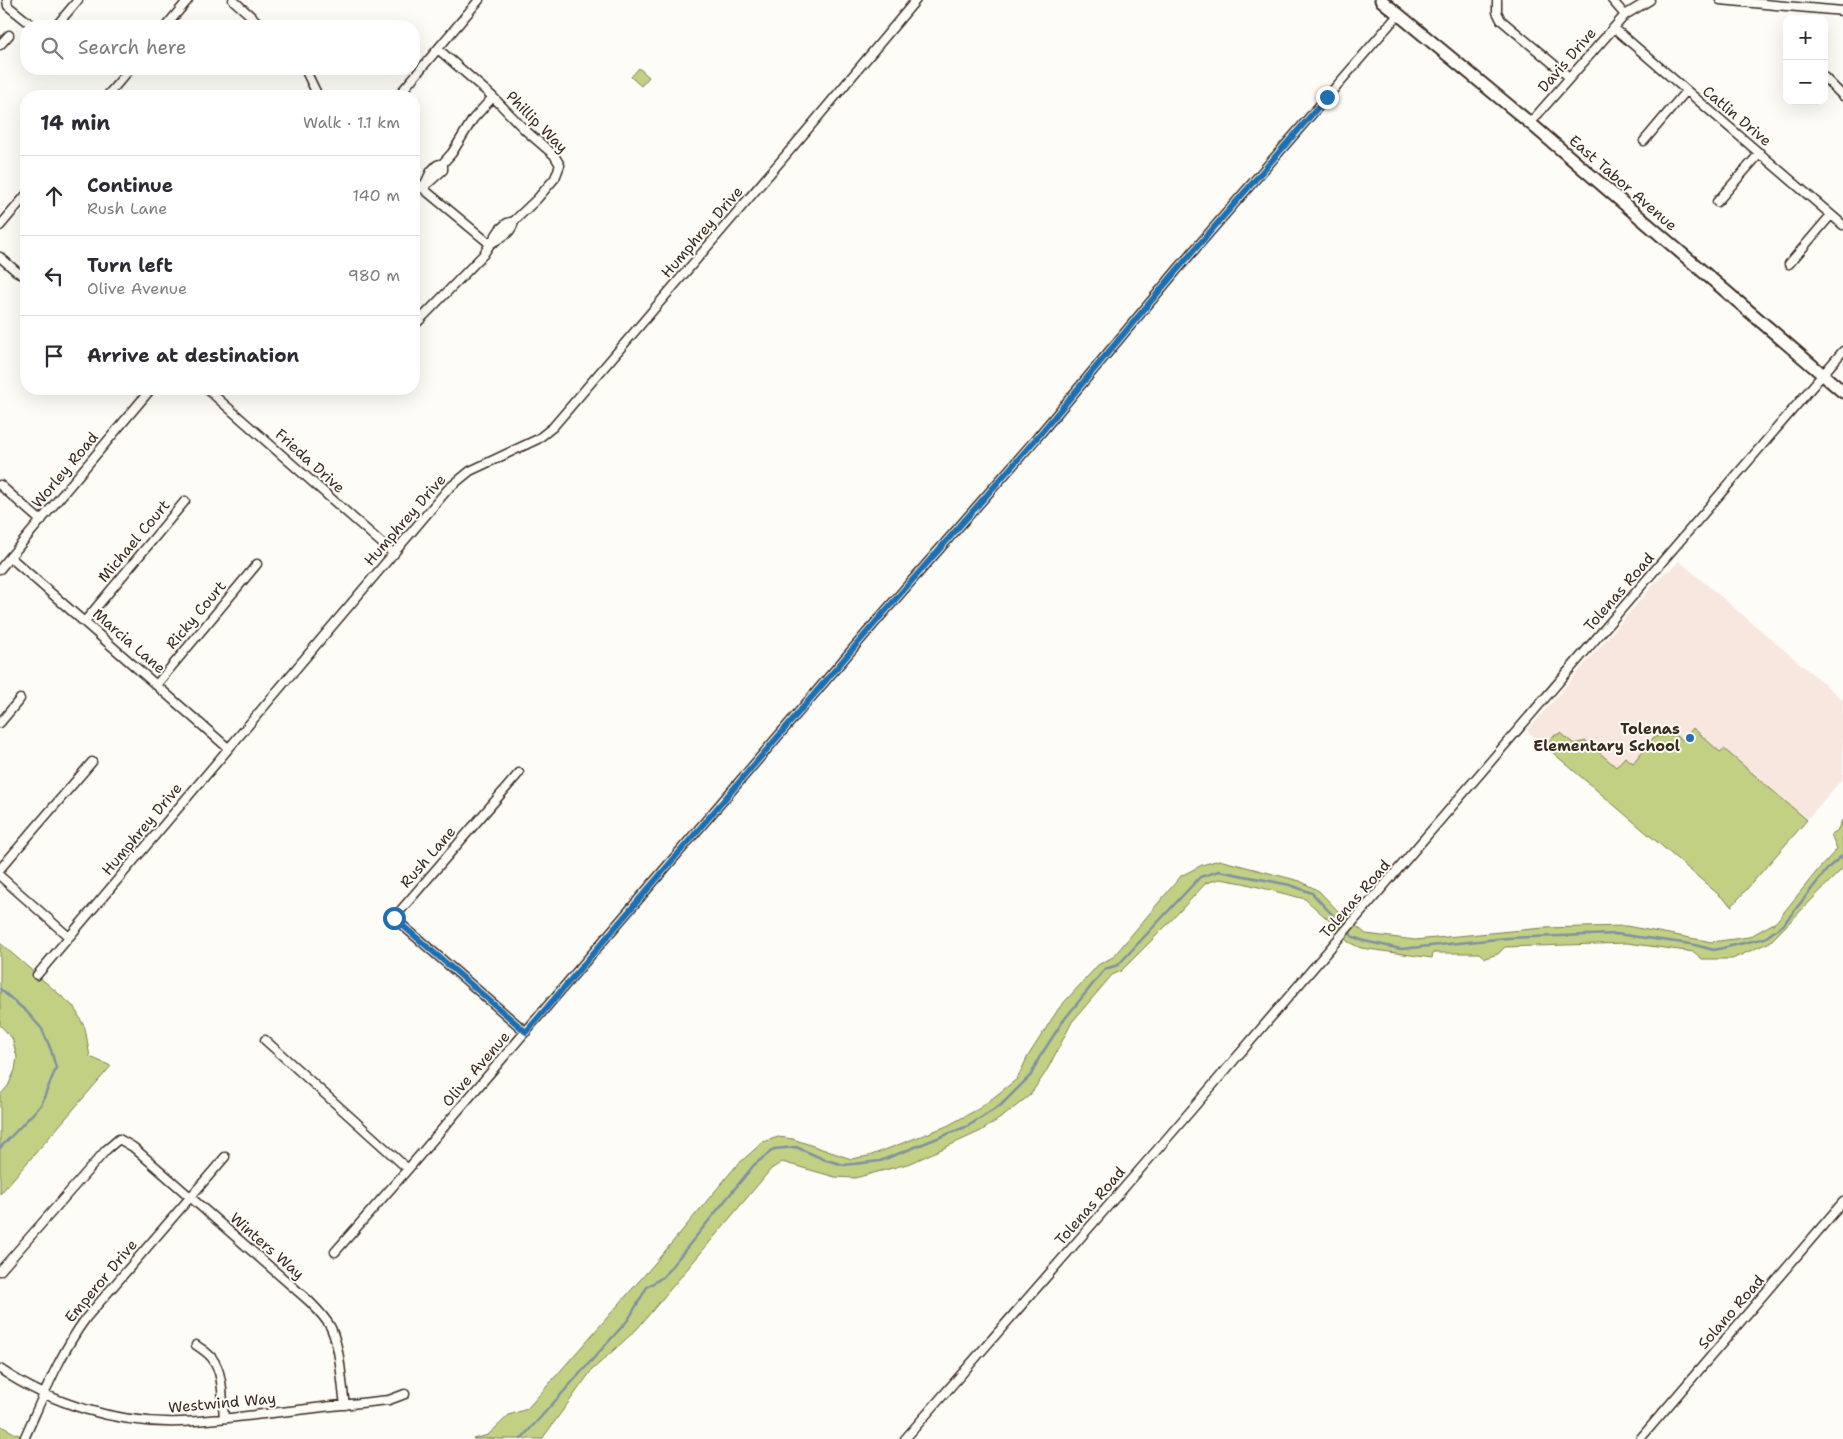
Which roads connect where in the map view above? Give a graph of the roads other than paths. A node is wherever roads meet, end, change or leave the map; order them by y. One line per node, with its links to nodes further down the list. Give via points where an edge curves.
1 (7, 0): 15 (street, via 8,6)
2 (78, 0): 16 (street)
3 (188, 0): 17 (street)
4 (233, 0): 18 (street)
5 (480, 0): 22 (street)
6 (916, 0): 57 (street, Humphrey Drive, via 553,427 538,439 470,471 448,489)
7 (1381, 0): 13 (main road, East Tabor Avenue)
8 (1497, 0): 27 (street, via 1501,20)
9 (1612, 0): 14 (street)
10 (1650, 0): 14 (street, Davis Drive)
11 (1720, 0): 12 (street, via 1811,13)
12 (1843, 11)
13 (1398, 15): 35 (main road, East Tabor Avenue); 72 (street, Olive Avenue)
14 (1625, 16): 19 (street, Davis Drive)
15 (26, 20)
16 (61, 20)
17 (171, 20)
18 (255, 20)
19 (1614, 28): 27 (street, Davis Drive); 32 (street, Catlin Drive)
20 (9, 35): 21 (street)
21 (0, 45)
22 (438, 49): 23 (street); 34 (street, Phillip Way)
23 (420, 70)
24 (125, 75): 29 (street)
25 (308, 75): 30 (street)
26 (416, 75): 31 (street)
27 (1569, 77): 35 (street, Davis Drive)
28 (1828, 81): 33 (street)
29 (112, 90)
30 (315, 90)
31 (403, 90)
32 (1686, 91): 36 (street); 37 (street, Catlin Drive)
33 (1843, 96)
34 (493, 97): 38 (street, via 473,120 452,153 443,163 436,164); 44 (street, Phillip Way, via 554,155 560,166 555,178 514,221 500,229)
35 (1530, 123): 50 (main road, East Tabor Avenue)
36 (1644, 141)
37 (1760, 153): 40 (street); 41 (street, Catlin Drive)
38 (422, 188): 44 (street)
39 (20, 202): 43 (street)
40 (1717, 202)
41 (1831, 215): 42 (street, Catlin Drive); 46 (street)
42 (1843, 225)
43 (0, 226)
44 (490, 244): 48 (street, Phillip Way)
45 (0, 257): 47 (street)
46 (1789, 264)
47 (20, 273)
48 (420, 320)
49 (1843, 351): 50 (street, Tolenas Road)
50 (1823, 375): 51 (main road, East Tabor Avenue); 87 (street, Tolenas Road)
51 (1843, 392)
52 (144, 395): 56 (street, Worley Road)
53 (214, 395): 57 (street, Frieda Drive)
54 (0, 485): 56 (street)
55 (185, 501): 61 (street, Michael Court)
56 (41, 521): 58 (street, Worley Road)
57 (394, 554): 65 (street, Humphrey Drive)
58 (10, 557): 60 (street, Worley Road); 61 (street, Marcia Lane)
59 (257, 564): 62 (street, Ricky Court)
60 (0, 569)
61 (85, 621): 62 (street, Marcia Lane)
62 (157, 684): 65 (street, Marcia Lane)
63 (20, 699): 64 (street)
64 (0, 723)
65 (228, 748): 70 (street, Humphrey Drive)
66 (92, 762): 68 (street)
67 (519, 773): 72 (street, Rush Lane, via 394,918)
68 (0, 869)
69 (0, 876): 70 (street)
70 (70, 937): 71 (street, Humphrey Drive)
71 (37, 975)
72 (526, 1032): 75 (street, Olive Avenue)
73 (264, 1040): 75 (street)
74 (225, 1157): 76 (street, Emperor Drive)
75 (408, 1169): 78 (street, Olive Avenue)
76 (190, 1197): 79 (street, Winters Way, via 120,1139 106,1150); 82 (street, Emperor Drive, via 86,1318 60,1359); 84 (street, Winters Way, via 322,1315 336,1344)
77 (1843, 1202): 88 (street, Solano Road)
78 (334, 1252)
79 (0, 1271)
80 (196, 1345): 85 (street, via 211,1356 217,1366)
81 (0, 1368): 82 (street, Westwind Way)
82 (44, 1393): 85 (street, Westwind Way, via 100,1413 145,1421); 86 (street, Emperor Drive)
83 (405, 1394): 84 (street, Westwind Way, via 389,1400)
84 (345, 1405): 85 (street, Westwind Way)
85 (224, 1418)
86 (24, 1438)
87 (905, 1439)
88 (1640, 1439)

